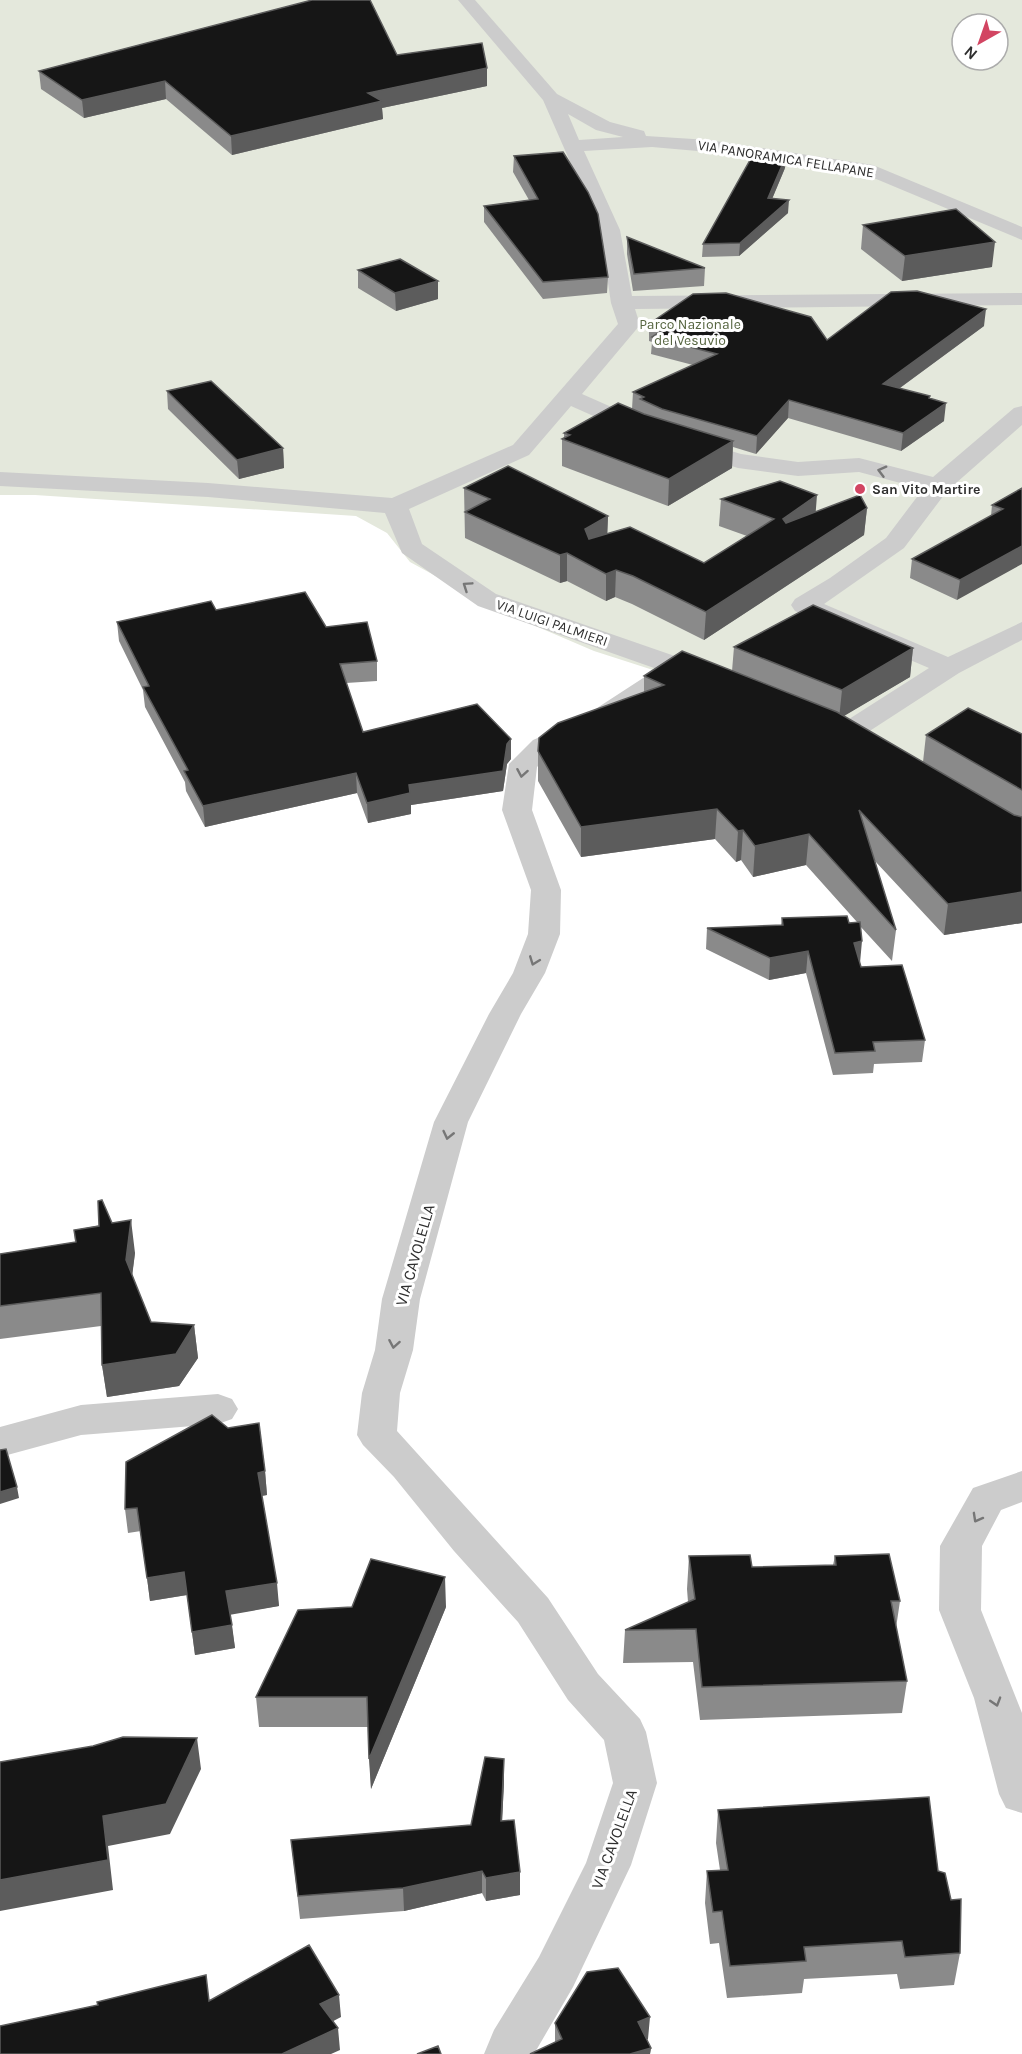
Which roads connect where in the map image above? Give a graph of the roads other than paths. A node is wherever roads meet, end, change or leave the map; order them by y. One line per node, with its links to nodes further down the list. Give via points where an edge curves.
1 (466, 0): 2 (street)
2 (551, 98): 3 (street, via 603,126); 4 (street)
3 (665, 143): 4 (street, VIA PANORAMICA FELLAPANE); 5 (street, VIA PANORAMICA FELLAPANE, via 873,171)
4 (574, 146): 7 (street, via 610,231)
5 (1022, 234)
6 (1022, 299): 7 (street)
7 (622, 303): 8 (street, via 629,325)
8 (567, 396): 11 (street, one-way to 8, via 859,465 798,469 738,461 652,434); 12 (street, via 521,450)
9 (1022, 413): 11 (street)
10 (0, 478): 12 (street)
11 (938, 486): 14 (street, via 894,543 804,605)
12 (395, 506): 15 (street, VIA LUIGI PALMIERI, one-way to 12, via 487,600 411,548)
13 (1022, 630): 14 (street)
14 (949, 667): 16 (street, via 829,728)
15 (693, 673): 21 (street, VIA CAVOLELLA, one-way to 21, via 543,746 523,764 517,810 546,890 544,934 529,973 451,1122 401,1299 394,1350 381,1393 377,1435 533,1610 583,1687 624,1732 635,1784 608,1865 556,1972)
16 (895, 763)
17 (218, 1409): 18 (street, via 81,1420)
18 (0, 1442)
19 (1022, 1486): 20 (street, one-way to 20, via 987,1499 961,1546 960,1610 996,1698)
20 (1022, 1794)
21 (509, 2054)

